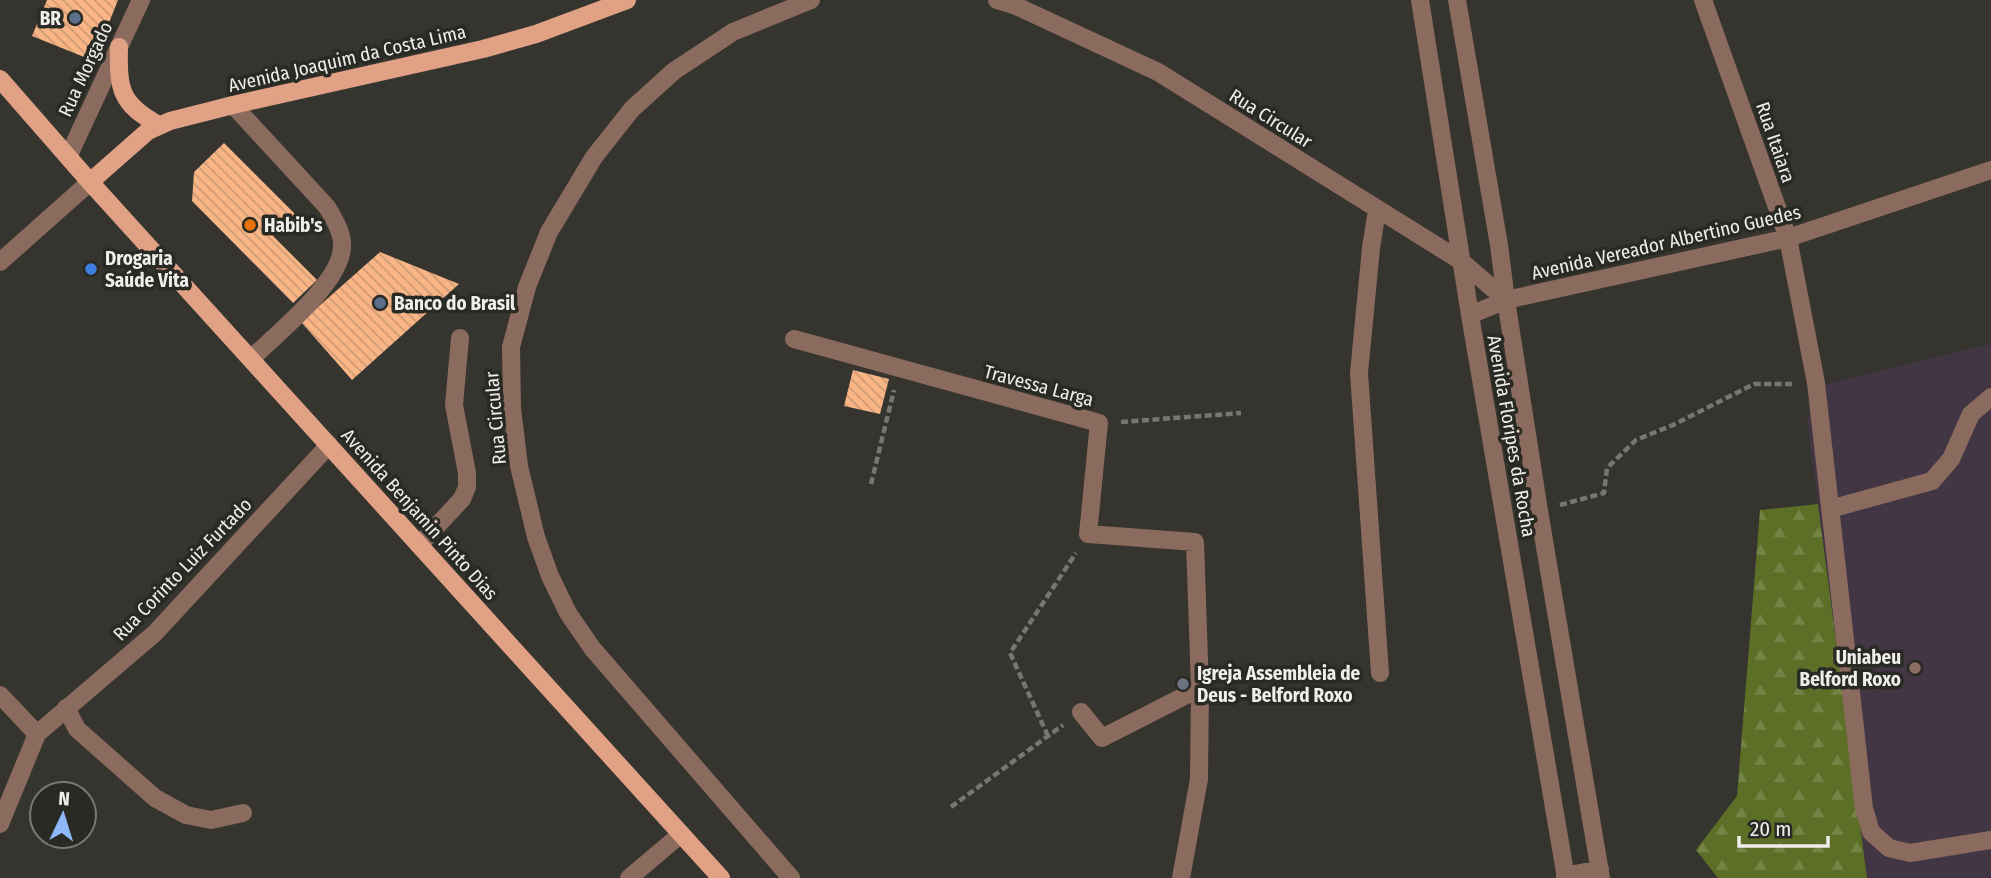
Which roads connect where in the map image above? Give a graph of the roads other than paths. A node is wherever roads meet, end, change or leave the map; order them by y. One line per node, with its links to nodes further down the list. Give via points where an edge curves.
1 (141, 0): 8 (street, Rua Morgado)
2 (627, 0): 10 (main road, Avenida Joaquim da Costa Lima, via 483,49)
3 (811, 0): 42 (street, Rua Circular, via 733,32 674,71 632,109 594,157 549,232 527,287 511,347 519,466 536,537 568,614 592,648)
4 (997, 0): 15 (street, Rua Circular, via 1158,72)
5 (1420, 0): 17 (street, Avenida Floripes da Rocha)
6 (1457, 0): 19 (street, Avenida Floripes da Rocha)
7 (1703, 0): 16 (street, Rua Itaiara)
8 (119, 47): 11 (main road, via 125,95 134,110); 12 (street, Rua Morgado)
9 (0, 79): 12 (main road, Avenida Benjamin Pinto Dias)
10 (233, 105): 11 (main road, Avenida Joaquim da Costa Lima); 23 (street, via 327,207 342,247 334,274 323,289)
11 (159, 125): 14 (main road, Avenida Joaquim da Costa Lima)
12 (68, 157): 14 (main road, Avenida Benjamin Pinto Dias)
13 (1991, 170): 16 (street, Avenida Vereador Albertino Guedes)
14 (90, 182): 18 (street); 23 (main road, Avenida Benjamin Pinto Dias)
15 (1377, 210): 17 (street, Rua Circular); 28 (street, via 1359,373)
16 (1788, 238): 19 (street, Avenida Vereador Albertino Guedes); 26 (street, Rua Itaiara, via 1816,383)
17 (1461, 261): 19 (street, Rua Circular); 20 (street, Avenida Floripes da Rocha)
18 (0, 262)
19 (1506, 300): 20 (street, Avenida Vereador Albertino Guedes); 39 (street, Avenida Floripes da Rocha)
20 (1470, 315): 40 (street, Avenida Floripes da Rocha)
21 (460, 338): 27 (street, via 454,405 467,487 462,499)
22 (794, 339): 29 (street, Travessa Larga, via 1100,423 1088,534 1195,541)
23 (251, 359): 25 (main road, Avenida Benjamin Pinto Dias)
24 (1991, 397): 26 (street, via 1971,414 1951,459 1932,481)
25 (329, 445): 27 (main road, Avenida Benjamin Pinto Dias); 31 (street, Rua Corinto Luiz Furtado, via 155,633)
26 (1830, 509): 37 (street, Rua Itaiara, via 1864,808 1871,832 1889,848 1910,853)
27 (419, 545): 36 (main road, Avenida Benjamin Pinto Dias)
28 (1380, 673)
29 (1200, 688): 32 (street, via 1102,738); 43 (street, via 1199,779)
30 (0, 695): 33 (street)
31 (66, 708): 33 (street, Rua Corinto Luiz Furtado); 34 (street, via 77,729 155,798 186,814 211,820)
32 (1081, 712)
33 (37, 734): 35 (street, Rua Corinto Luiz Furtado)
34 (243, 813)
35 (0, 824)
36 (681, 834): 38 (main road, Avenida Benjamin Pinto Dias); 41 (street)
37 (1991, 840)
38 (714, 873)
39 (1600, 874): 40 (street)
40 (1565, 877)
41 (629, 878)
42 (791, 878)
43 (1181, 878)

